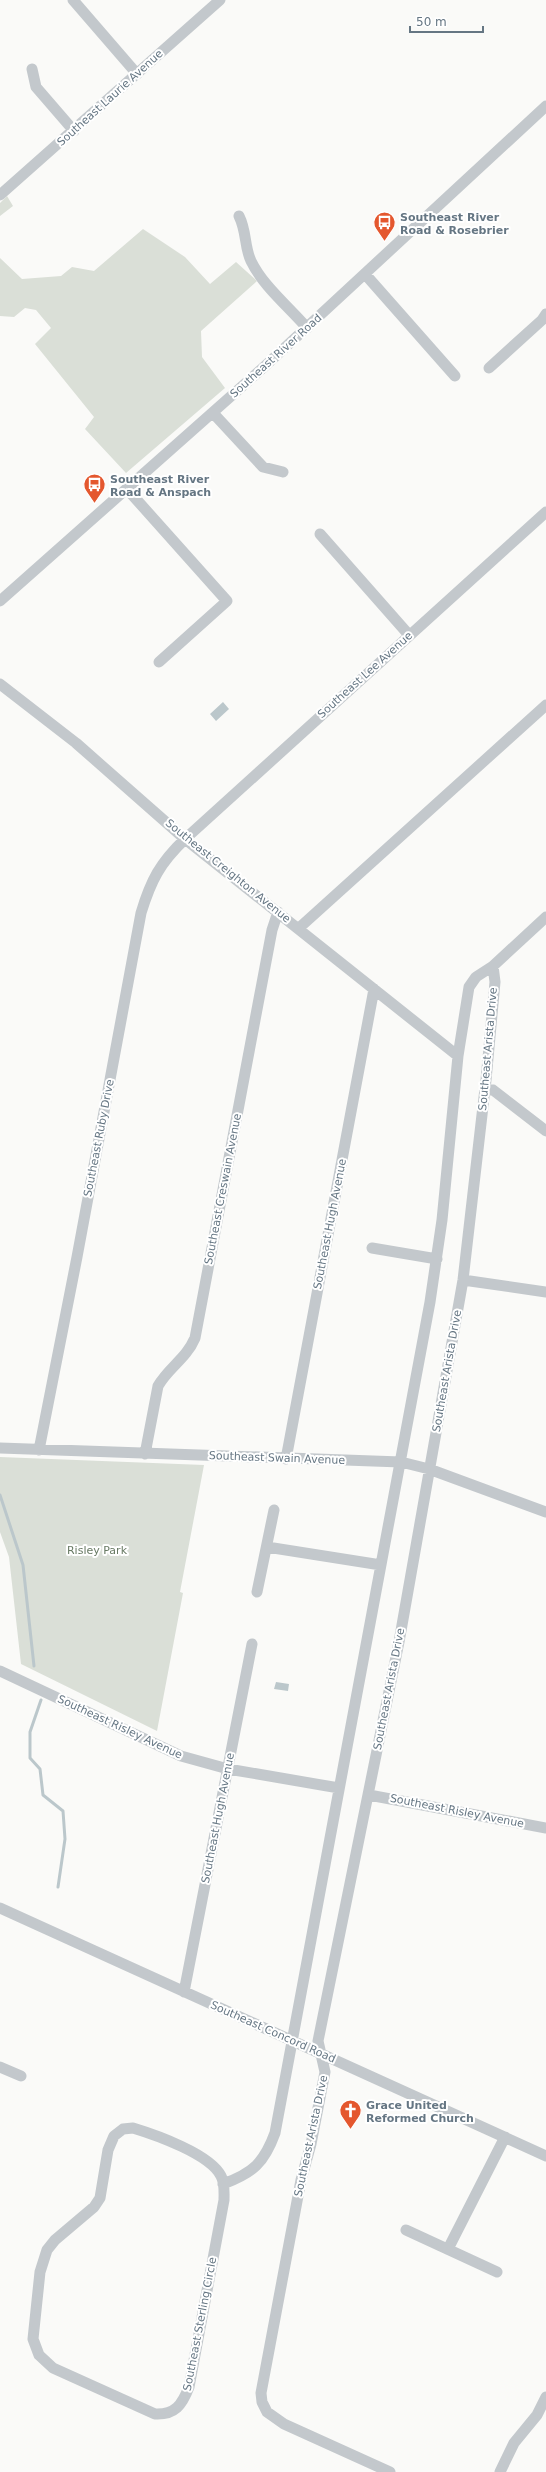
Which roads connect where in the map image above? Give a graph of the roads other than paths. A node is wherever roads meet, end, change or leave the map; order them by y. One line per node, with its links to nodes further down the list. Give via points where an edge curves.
1 (73, 0): 4 (street)
2 (220, 0): 4 (street, Southeast Laurie Avenue)
3 (32, 69): 6 (street, via 36,87)
4 (137, 74): 6 (street, Southeast Laurie Avenue)
5 (546, 106): 9 (street, Southeast River Road)
6 (74, 131): 7 (street, Southeast Laurie Avenue)
7 (0, 195)
8 (239, 216): 11 (street, via 244,227 246,248 251,262)
9 (365, 274): 11 (street, Southeast River Road); 13 (street)
10 (546, 314): 12 (street)
11 (307, 328): 14 (street, Southeast River Road)
12 (489, 368)
13 (455, 376)
14 (214, 413): 15 (street, via 263,467); 16 (street, Southeast River Road)
15 (283, 472)
16 (127, 489): 19 (street, Southeast River Road); 21 (street, via 228,601)
17 (546, 512): 20 (street, Southeast Lee Avenue)
18 (320, 534): 20 (street)
19 (0, 601)
20 (409, 635): 24 (street, Southeast Lee Avenue)
21 (159, 662)
22 (0, 684): 24 (street, Southeast Creighton Avenue, via 76,743)
23 (546, 706): 27 (street)
24 (185, 839): 25 (street, Southeast Creighton Avenue); 38 (street, Southeast Ruby Drive, via 157,870 141,913)
25 (278, 912): 27 (street, Southeast Creighton Avenue); 39 (street, Southeast Creswain Avenue, via 270,938 195,1338 189,1352 162,1378 158,1386)
26 (546, 916): 28 (street)
27 (299, 928): 29 (street, Southeast Creighton Avenue)
28 (493, 966): 30 (street, via 470,984); 31 (street, Southeast Arista Drive, via 495,982)
29 (374, 989): 30 (street, Southeast Creighton Avenue); 40 (street, Southeast Hugh Avenue)
30 (458, 1056): 34 (street)
31 (485, 1089): 32 (street, via 493,1090); 35 (street, Southeast Arista Drive)
32 (546, 1131)
33 (372, 1248): 34 (street)
34 (437, 1259): 41 (street)
35 (463, 1280): 36 (street); 42 (street, Southeast Arista Drive)
36 (546, 1292)
37 (0, 1448): 38 (street, Southeast Swain Avenue)
38 (39, 1450): 39 (street, Southeast Swain Avenue)
39 (145, 1454): 40 (street, Southeast Swain Avenue)
40 (286, 1459): 41 (street, Southeast Swain Avenue)
41 (401, 1462): 42 (street, Southeast Swain Avenue); 46 (street)
42 (429, 1469): 44 (street, Southeast Swain Avenue); 52 (street, Southeast Arista Drive)
43 (274, 1510): 45 (street)
44 (546, 1512)
45 (267, 1547): 46 (street); 47 (street)
46 (381, 1565): 51 (street)
47 (256, 1592)
48 (252, 1644): 50 (street, Southeast Hugh Avenue)
49 (0, 1671): 50 (street, Southeast Risley Avenue, via 152,1744 181,1756)
50 (228, 1769): 51 (street, Southeast Risley Avenue); 55 (street, Southeast Hugh Avenue)
51 (338, 1788): 56 (street)
52 (369, 1795): 53 (street, Southeast Risley Avenue); 57 (street, Southeast Arista Drive, via 318,2041)
53 (546, 1828)
54 (0, 1908): 55 (street, Southeast Concord Road)
55 (184, 1992): 56 (street, Southeast Concord Road)
56 (292, 2041): 57 (street, Southeast Concord Road); 62 (street, via 271,2144 254,2170)
57 (321, 2054): 60 (street, Southeast Concord Road); 67 (street, Southeast Arista Drive, via 325,2072 301,2180 261,2393 267,2412 284,2424)
58 (0, 2067): 59 (street)
59 (22, 2076)
60 (504, 2137): 61 (street, Southeast Concord Road); 64 (street)
61 (546, 2156)
62 (223, 2184): 62 (street, Southeast Sterling Circle, via 224,2200 189,2388 174,2412 155,2414 44,2362 33,2339 42,2263 55,2240 88,2213 100,2198 108,2150 114,2136 123,2129 133,2128 149,2132 213,2165)
63 (406, 2230): 64 (street)
64 (448, 2249): 65 (street)
65 (497, 2272)
66 (546, 2397): 68 (street, via 537,2415 514,2443)
67 (390, 2472)
68 (500, 2472)

